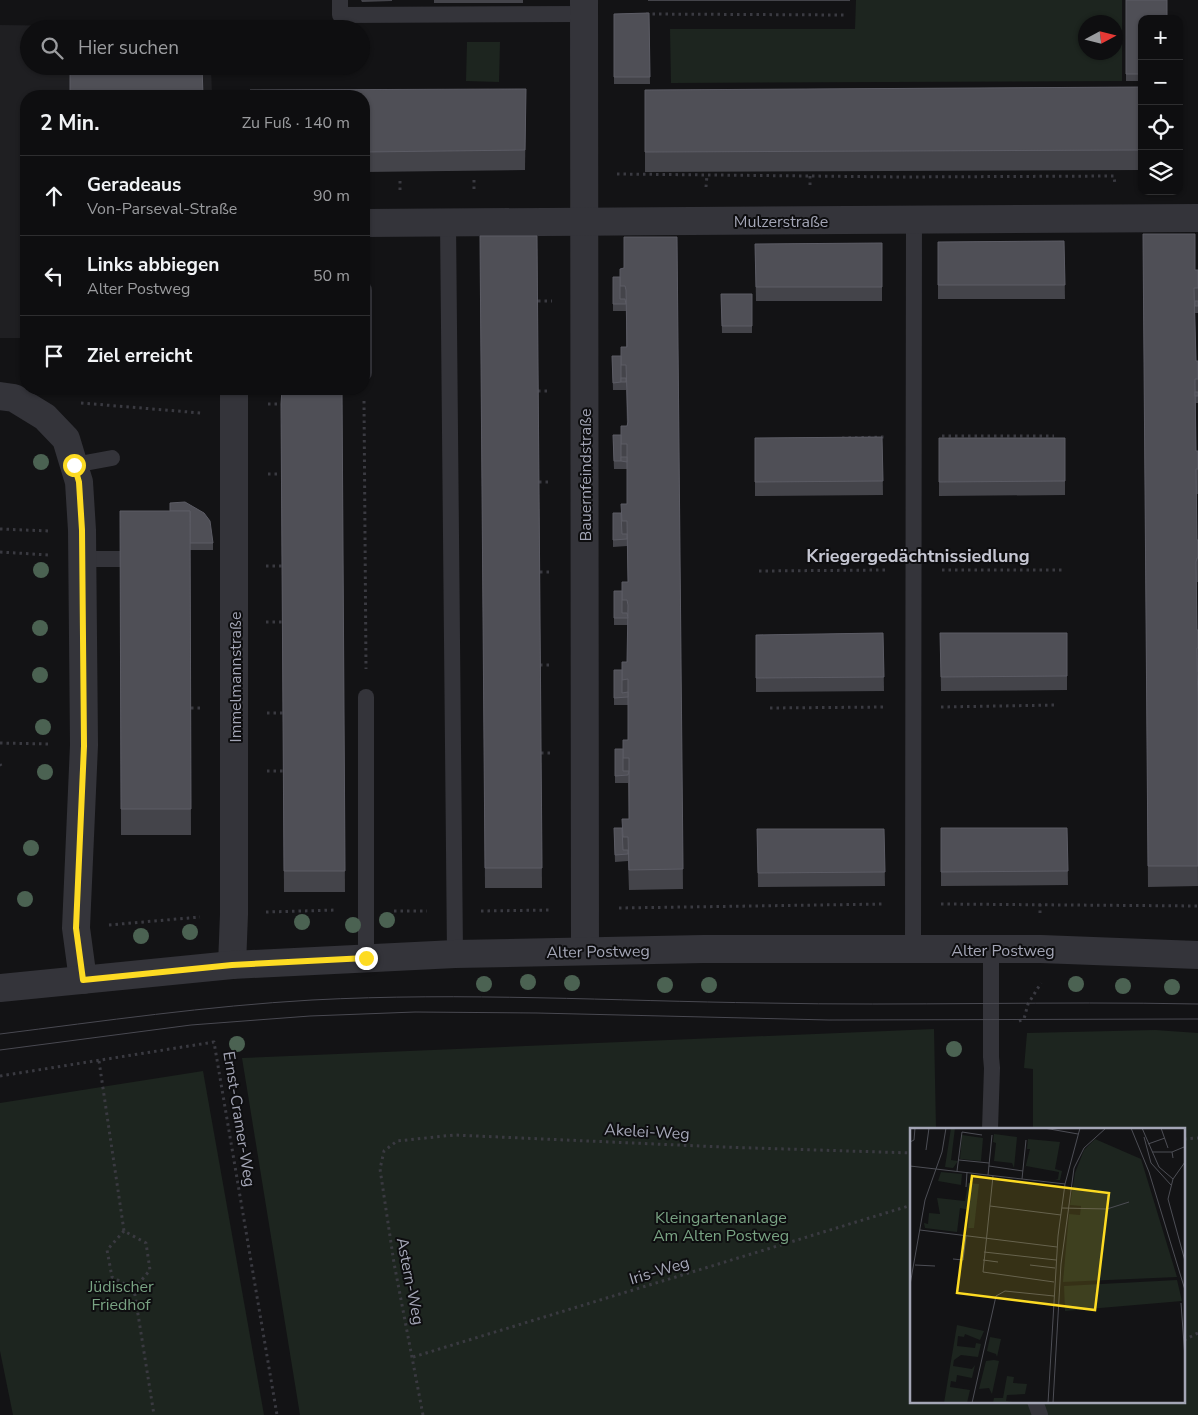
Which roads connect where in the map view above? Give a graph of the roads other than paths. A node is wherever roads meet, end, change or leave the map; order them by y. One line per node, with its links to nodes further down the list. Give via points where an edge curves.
1 (340, 0): 2 (lane, via 340,15)
2 (584, 7): 5 (street, Bauernfeindstraße)
3 (1198, 218): 4 (street, Mulzerstraße)
4 (914, 220): 5 (street, Mulzerstraße); 15 (lane)
5 (585, 221): 6 (street, Mulzerstraße); 17 (street, Bauernfeindstraße)
6 (448, 222): 7 (street, Mulzerstraße); 18 (lane)
7 (370, 223)
8 (234, 395): 21 (street, Immelmannstraße)
9 (0, 396): 11 (street, via 14,398 44,417 66,439)
10 (112, 458): 11 (lane)
11 (74, 465): 12 (street, via 79,482)
12 (83, 558): 13 (lane); 22 (street, via 84,746 76,928)
13 (120, 559)
14 (366, 696): 20 (lane)
15 (913, 949): 16 (street, Alter Postweg); 17 (street, Alter Postweg)
16 (991, 949): 19 (street, Alter Postweg); 24 (lane)
17 (585, 951): 18 (street, Alter Postweg)
18 (455, 954): 20 (street, Alter Postweg)
19 (1198, 955)
20 (366, 958): 21 (street, Alter Postweg)
21 (232, 965): 22 (street, Alter Postweg)
22 (83, 980): 23 (street, Alter Postweg)
23 (0, 988)
24 (990, 1128)
25 (1035, 1402): 26 (lane)
26 (1040, 1415)

